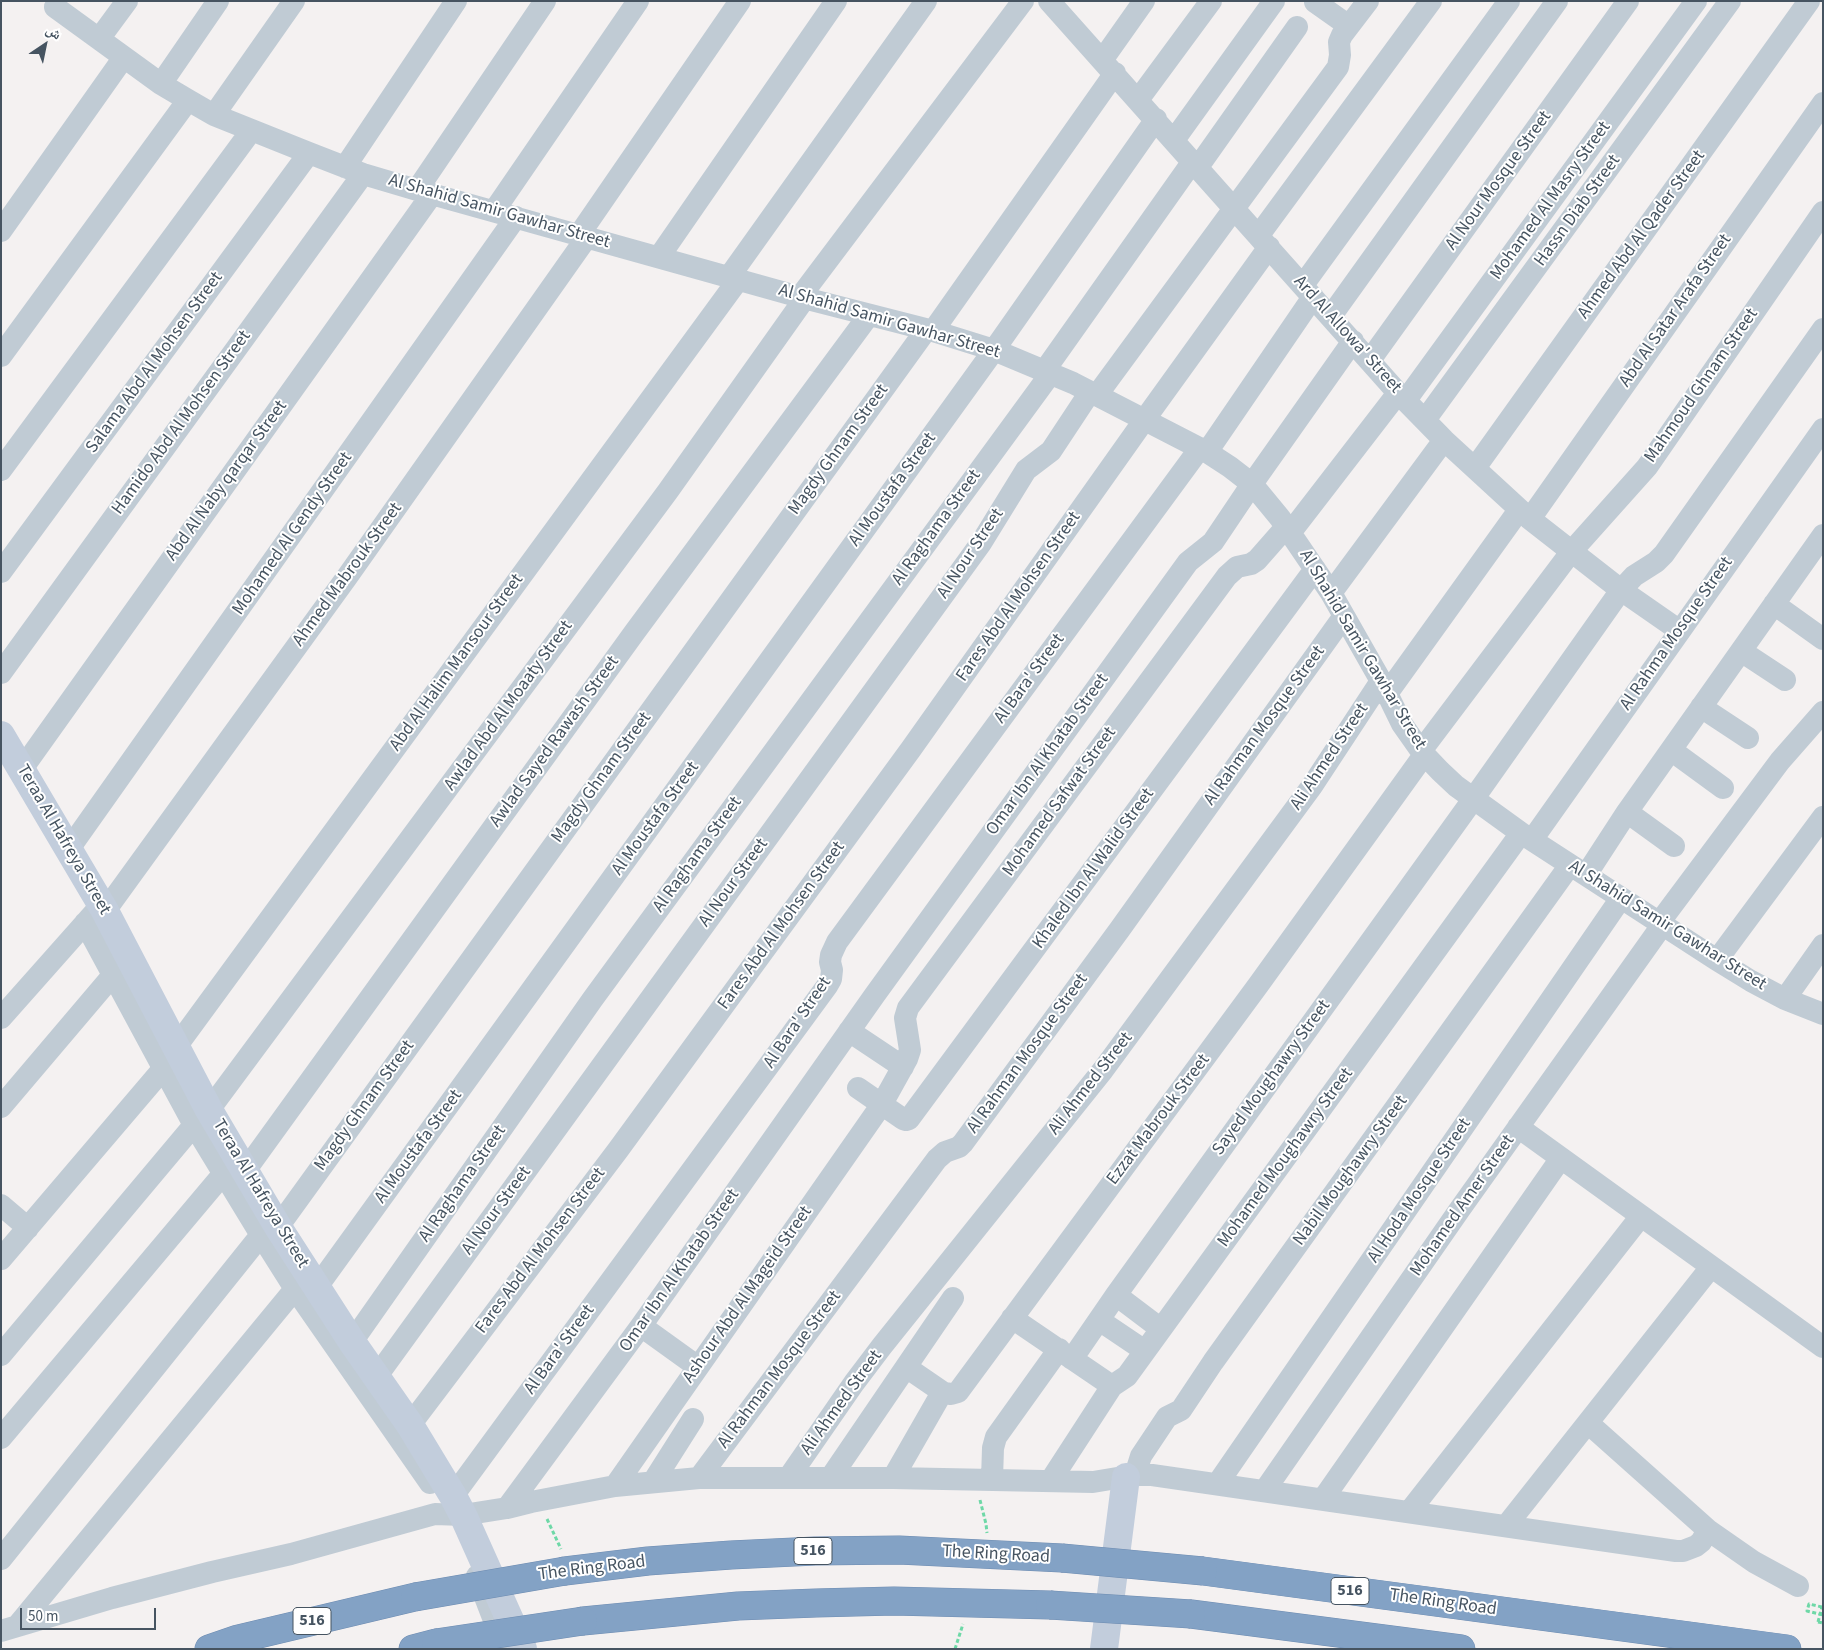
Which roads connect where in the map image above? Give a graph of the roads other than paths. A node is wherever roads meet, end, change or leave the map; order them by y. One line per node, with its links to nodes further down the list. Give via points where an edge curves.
1 (127, 1): 27 (street)
2 (218, 1): 30 (street)
3 (294, 1): 34 (street)
4 (456, 1): 40 (street, Hamido Abd Al Mohsen Street)
5 (545, 1): 41 (street, Abd Al Naby qarqar Street)
6 (638, 1): 44 (street)
7 (740, 1): 47 (street, Ahmed Mabrouk Street)
8 (836, 1): 49 (street)
9 (926, 1): 50 (street, Abd Al Halim Mansour Street)
10 (1022, 1): 52 (street, Awlad Abd Al Moaaty Street)
11 (1050, 1): 29 (street, Ard Al Allowa' Street)
12 (1144, 1): 29 (street, Magdy Ghnam Street)
13 (1212, 1): 32 (street)
14 (1274, 1): 37 (street)
15 (1368, 1): 25 (street, Al Nour Street)
16 (1431, 1): 48 (street, Fares Abd Al Mohsen Street)
17 (1508, 1): 51 (street, Al Bara' Street)
18 (1557, 1): 54 (street)
19 (1628, 1): 60 (street, Al Nour Mosque Street)
20 (1696, 1): 63 (street, Mohamed Al Masry Street)
21 (1730, 1): 65 (street, Hassn Diab Street)
22 (1809, 1): 69 (street, Ahmed Abd Al Qader Street)
23 (1315, 2): 25 (street)
24 (55, 7): 27 (street, Al Shahid Samir Gawhar Street)
25 (1349, 26): 42 (street, Al Nour Street, via 1339,42 1338,68)
26 (1297, 27): 39 (street, Al Raghama Street)
27 (99, 39): 28 (street, Al Shahid Samir Gawhar Street)
28 (124, 57): 30 (street, Al Shahid Samir Gawhar Street); 46 (street)
29 (1109, 66): 32 (street, Ard Al Allowa' Street); 56 (street, Magdy Ghnam Street)
30 (161, 84): 31 (street, Al Shahid Samir Gawhar Street)
31 (188, 100): 34 (street, Al Shahid Samir Gawhar Street); 59 (street)
32 (1138, 100): 35 (street, Ard Al Allowa' Street)
33 (1823, 103): 72 (street, Abd Al Satar Arafa Street)
34 (214, 115): 36 (street, Al Shahid Samir Gawhar Street)
35 (1156, 119): 37 (street, Ard Al Allowa' Street); 58 (street, Al Moustafa Street)
36 (251, 131): 38 (street, Al Shahid Samir Gawhar Street); 70 (street)
37 (1174, 140): 39 (street, Ard Al Allowa' Street)
38 (309, 153): 40 (street, Al Shahid Samir Gawhar Street); 77 (street, Salama Abd Al Mohsen Street)
39 (1196, 164): 42 (street, Ard Al Allowa' Street); 61 (street, Al Raghama Street)
40 (354, 170): 41 (street, Al Shahid Samir Gawhar Street); 85 (street, Hamido Abd Al Mohsen Street)
41 (425, 192): 44 (street, Al Shahid Samir Gawhar Street); 94 (street, Abd Al Naby qarqar Street)
42 (1235, 208): 48 (street, Ard Al Allowa' Street); 62 (street, Al Nour Street)
43 (1819, 210): 75 (street, Mahmoud Ghnam Street, via 1647,467)
44 (494, 211): 45 (street, Al Shahid Samir Gawhar Street)
45 (516, 217): 47 (street, Al Shahid Samir Gawhar Street); 101 (street, Mohamed Al Gendy Street)
46 (1, 231)
47 (583, 236): 49 (street, Al Shahid Samir Gawhar Street); 104 (street, Ahmed Mabrouk Street, via 347,577)
48 (1264, 241): 51 (street, Ard Al Allowa' Street); 64 (street, Fares Abd Al Mohsen Street)
49 (659, 258): 50 (street, Al Shahid Samir Gawhar Street)
50 (734, 278): 52 (street, Al Shahid Samir Gawhar Street); 113 (street, Abd Al Halim Mansour Street)
51 (1308, 291): 54 (street, Ard Al Allowa' Street); 68 (street, Al Bara' Street)
52 (802, 297): 53 (street, Al Shahid Samir Gawhar Street); 118 (street, Awlad Abd Al Moaaty Street, via 668,491)
53 (869, 315): 56 (street, Al Shahid Samir Gawhar Street); 121 (street, Awlad Sayed Rawash Street)
54 (1331, 316): 57 (street, Ard Al Allowa' Street)
55 (1823, 329): 78 (street, Sayed Moughawry Street, via 1664,554 1634,576)
56 (930, 330): 58 (street, Al Shahid Samir Gawhar Street); 125 (street, Magdy Ghnam Street)
57 (1353, 341): 60 (street, Ard Al Allowa' Street); 71 (street, Omar Ibn Al Khatab Street)
58 (994, 350): 61 (street, Al Shahid Samir Gawhar Street); 128 (street, Al Moustafa Street)
59 (1, 356)
60 (1370, 360): 63 (street, Ard Al Allowa' Street)
61 (1048, 372): 62 (street, Al Shahid Samir Gawhar Street); 135 (street, Al Raghama Street, via 592,1000)
62 (1094, 393): 64 (street, Al Shahid Samir Gawhar Street); 142 (street, Al Nour Street, via 1059,442 1026,470 981,543)
63 (1402, 396): 65 (street, Ard Al Allowa' Street); 73 (street, Mohamed Al Masry Street)
64 (1145, 419): 68 (street, Al Shahid Samir Gawhar Street); 147 (street, Fares Abd Al Mohsen Street, via 911,749 618,1150)
65 (1426, 420): 67 (street, Ard Al Allowa' Street)
66 (1823, 429): 82 (street, Al Rahma Mosque Street)
67 (1444, 440): 69 (street, Ard Al Allowa' Street); 79 (street)
68 (1203, 450): 71 (street, Al Shahid Samir Gawhar Street); 162 (street, Al Bara' Street, via 837,942 830,962 832,979)
69 (1475, 468): 72 (street, Ard Al Allowa' Street)
70 (1, 470)
71 (1252, 484): 73 (street, Al Shahid Samir Gawhar Street); 112 (street, Omar Ibn Al Khatab Street, via 1213,542 1188,562)
72 (1524, 515): 75 (street, Ard Al Allowa' Street); 87 (street, Abd Al Satar Arafa Street)
73 (1288, 530): 76 (street, Al Shahid Samir Gawhar Street); 114 (street, Mohamed Safwat Street, via 1257,560 1231,571 908,1008 910,1050)
74 (1821, 540): 80 (street, Nabil Moughawry Street)
75 (1571, 552): 78 (street, Ard Al Allowa' Street); 93 (street, Mahmoud Ghnam Street)
76 (1315, 569): 79 (street, Al Shahid Samir Gawhar Street); 116 (street, Khaled Ibn Al Walid Street, via 909,1119 903,1119)
77 (1, 572)
78 (1622, 590): 82 (street, Ard Al Allowa' Street); 96 (street, Sayed Moughawry Street)
79 (1331, 593): 81 (street, Al Shahid Samir Gawhar Street)
80 (1774, 604): 83 (street); 84 (street, Nabil Moughawry Street)
81 (1344, 616): 87 (street, Al Shahid Samir Gawhar Street); 152 (street, Al Rahman Mosque Street, via 963,1143 937,1159)
82 (1680, 631): 99 (street, Al Rahma Mosque Street)
83 (1823, 640)
84 (1741, 651): 86 (street); 88 (street, Nabil Moughawry Street)
85 (1, 673)
86 (1785, 680)
87 (1384, 688): 93 (street, Al Shahid Samir Gawhar Street, via 1402,724); 150 (street, Ali Ahmed Street, via 1103,1070 882,1346)
88 (1701, 707): 91 (street); 92 (street, Nabil Moughawry Street)
89 (1823, 712): 105 (street, Mohamed Amer Street, via 1780,761)
90 (1, 735): 94 (street, Teraa Al Hafreya Street)
91 (1748, 738)
92 (1671, 750): 95 (street); 97 (street, Nabil Moughawry Street)
93 (1423, 753): 96 (street, Al Shahid Samir Gawhar Street, via 1456,786); 131 (street, Ezzat Mabrouk Street, via 1259,984)
94 (22, 769): 101 (street, Teraa Al Hafreya Street)
95 (1722, 788)
96 (1474, 798): 99 (street, Al Shahid Samir Gawhar Street); 129 (street, Sayed Moughawry Street)
97 (1627, 812): 100 (street); 102 (street, Nabil Moughawry Street)
98 (1823, 818): 107 (street)
99 (1527, 837): 102 (street, Al Shahid Samir Gawhar Street); 134 (street, Mohamed Moughawry Street)
100 (1674, 846)
101 (69, 849): 104 (street, Teraa Al Hafreya Street)
102 (1578, 870): 103 (street, Al Shahid Samir Gawhar Street); 149 (street, Nabil Moughawry Street, via 1213,1362 1181,1410 1167,1417)
103 (1621, 898): 105 (street, Al Shahid Samir Gawhar Street); 156 (street, Al Hoda Mosque Street)
104 (98, 913): 108 (street, Teraa Al Hafreya Street); 111 (street, Ahmed Mabrouk Street); 113 (street, Teraa Al Hafreya Street)
105 (1661, 924): 107 (street, Al Shahid Samir Gawhar Street); 119 (street, Mohamed Amer Street)
106 (1823, 945): 109 (street)
107 (1717, 960): 109 (street, Al Shahid Samir Gawhar Street)
108 (113, 975): 113 (street, Teraa Al Hafreya Street); 117 (street)
109 (1785, 999): 110 (street, Al Shahid Samir Gawhar Street)
110 (1819, 1007)
111 (1, 1018)
112 (849, 1031): 114 (street); 133 (street, Omar Ibn Al Khatab Street)
113 (169, 1058): 118 (street, Teraa Al Hafreya Street); 124 (street, Abd Al Halim Mansour Street)
114 (903, 1067): 116 (street, Mohamed Safwat Street)
115 (858, 1088): 116 (street, Khaled Ibn Al Walid Street)
116 (882, 1104): 141 (street, Ashour Abd Al Mageid Street)
117 (1, 1107)
118 (201, 1118): 121 (street, Teraa Al Hafreya Street); 139 (street, Awlad Abd Al Moaaty Street)
119 (1518, 1127): 120 (street); 159 (street, Mohamed Amer Street)
120 (1561, 1158): 123 (street); 160 (street)
121 (235, 1172): 125 (street, Teraa Al Hafreya Street); 148 (street, Awlad Sayed Rawash Street)
122 (1, 1205): 124 (street)
123 (1641, 1216): 127 (street); 163 (street)
124 (28, 1228): 126 (street, Abd Al Halim Mansour Street)
125 (269, 1230): 128 (street, Teraa Al Hafreya Street); 166 (street, Magdy Ghnam Street)
126 (1, 1259)
127 (1711, 1267): 136 (street); 146 (street)
128 (306, 1288): 135 (street, Teraa Al Hafreya Street); 162 (street, Teraa Al Hafreya Street, via 412,1455); 168 (street, Al Moustafa Street)
129 (1116, 1295): 132 (street, Sayed Moughawry Street); 134 (street)
130 (953, 1298): 140 (street)
131 (1012, 1318): 138 (street); 144 (street, Ezzat Mabrouk Street, via 958,1392)
132 (1099, 1320): 137 (street); 138 (street, Sayed Moughawry Street)
133 (641, 1326): 141 (street); 161 (street, Omar Ibn Al Khatab Street)
134 (1161, 1329): 137 (street, Mohamed Moughawry Street)
135 (352, 1342): 142 (street, Teraa Al Hafreya Street)
136 (1823, 1347)
137 (1146, 1352): 143 (street, Mohamed Moughawry Street, via 1127,1376)
138 (1066, 1354): 143 (street); 158 (street, Sayed Moughawry Street, via 996,1437)
139 (1, 1355)
140 (906, 1366): 144 (street); 151 (street)
141 (698, 1367): 157 (street, Ashour Abd Al Mageid Street)
142 (377, 1376): 147 (street, Teraa Al Hafreya Street)
143 (1112, 1386): 154 (street, Mohamed Moughawry Street)
144 (944, 1393): 153 (street)
145 (694, 1419): 155 (street)
146 (1588, 1423): 164 (street); 165 (street)
147 (410, 1425): 162 (street, Teraa Al Hafreya Street)
148 (1, 1438)
149 (1130, 1476): 154 (street, via 1093,1482); 156 (street, via 1152,1474); 173 (street)
150 (788, 1477): 151 (street); 152 (street)
151 (832, 1477): 153 (street)
152 (699, 1478): 155 (street)
153 (893, 1478): 158 (street)
154 (1051, 1480): 158 (street)
155 (654, 1482): 157 (street)
156 (1218, 1483): 159 (street)
157 (616, 1486): 161 (street)
158 (985, 1486)
159 (1265, 1490): 160 (street)
160 (1323, 1499): 163 (street)
161 (508, 1508): 162 (street)
162 (456, 1509): 168 (street); 171 (street, Teraa Al Hafreya Street, via 469,1555); 172 (street, Teraa Al Hafreya Street)
163 (1409, 1512): 164 (street)
164 (1506, 1526): 165 (street, via 1683,1551 1701,1542)
165 (1708, 1530): 167 (street, via 1754,1562)
166 (1, 1559)
167 (1798, 1586)
168 (10, 1628)
169 (424, 1646): 174 (highway, bridge, via 583,1621 738,1606 932,1601 1050,1604 1191,1614)
170 (209, 1649): 175 (highway, The Ring Road / 516, bridge, via 238,1639 416,1597 565,1571 648,1561 899,1550 1062,1558 1203,1571)
171 (505, 1649)
172 (522, 1649)
173 (1104, 1649)
174 (1461, 1649)
175 (1786, 1649)

